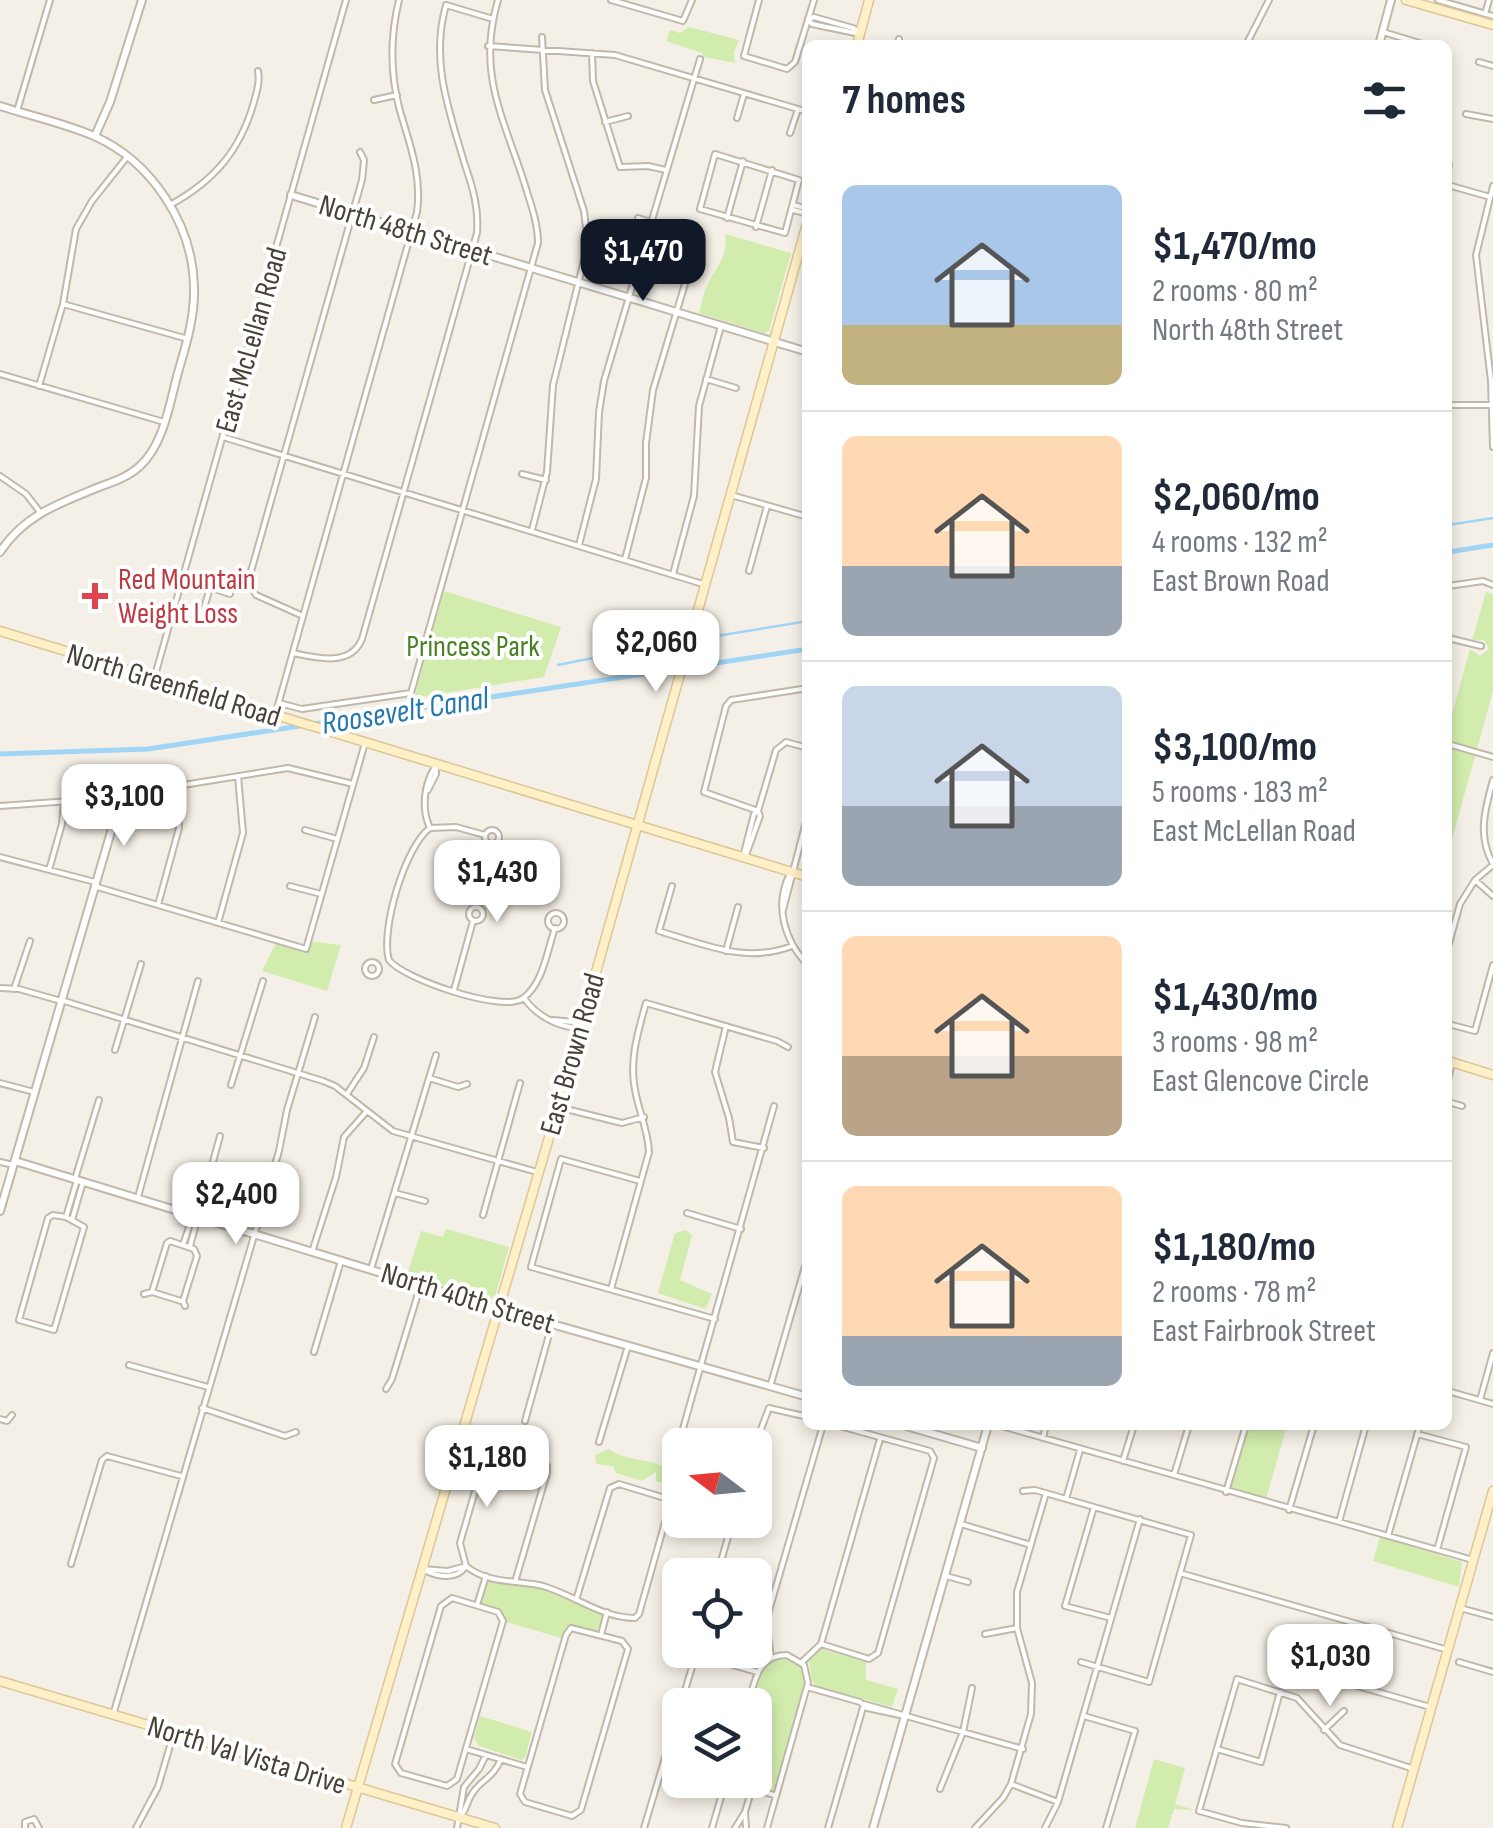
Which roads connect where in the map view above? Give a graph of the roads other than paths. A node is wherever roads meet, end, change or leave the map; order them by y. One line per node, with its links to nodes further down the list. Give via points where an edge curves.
1 (50, 0): 42 (street)
2 (142, 0): 49 (street)
3 (346, 0): 57 (street, East McLellan Road)
4 (399, 0): 37 (street, via 392,42)
5 (498, 0): 18 (street)
6 (611, 0): 7 (street, via 684,20)
7 (692, 0)
8 (760, 0): 19 (street, via 744,56 792,68)
9 (814, 0): 19 (street)
10 (870, 0): 22 (main road)
11 (1270, 0): 25 (street)
12 (1392, 0): 21 (street)
13 (1406, 0): 20 (main road)
14 (1440, 0): 16 (street)
15 (1488, 0): 16 (street)
16 (1484, 14): 17 (street)
17 (1493, 16)
18 (493, 19): 28 (street); 71 (street, via 446,5 439,39 440,74 478,210)
19 (808, 19): 22 (street)
20 (1493, 26)
21 (1383, 32): 26 (street); 27 (street)
22 (860, 34): 24 (main road)
23 (542, 37): 29 (street)
24 (858, 40)
25 (1249, 40)
26 (1381, 40)
27 (1409, 40)
28 (488, 46): 29 (street); 73 (street, via 491,78 534,215 538,243)
29 (542, 50): 30 (street); 74 (street, via 545,90 586,218)
30 (592, 53): 35 (street); 47 (street)
31 (700, 59): 35 (street)
32 (1479, 62): 33 (street)
33 (1493, 66)
34 (258, 71): 59 (street, via 250,118 236,146 209,181)
35 (695, 78): 36 (street); 53 (street)
36 (744, 92): 40 (street); 45 (street)
37 (397, 95): 38 (street); 69 (street, via 418,183)
38 (374, 100)
39 (0, 106): 42 (street)
40 (798, 109): 41 (street); 48 (street)
41 (802, 110)
42 (17, 111): 49 (street)
43 (1466, 114): 46 (street)
44 (628, 116): 47 (street)
45 (737, 118)
46 (1493, 119)
47 (606, 122): 53 (street, via 620,167)
48 (790, 133)
49 (95, 136): 51 (street)
50 (360, 152): 62 (street, via 364,168)
51 (127, 156): 59 (street); 76 (street, via 76,229)
52 (743, 161): 54 (street); 64 (street); 64 (street, via 715,154 699,206)
53 (666, 170): 65 (street)
54 (772, 170): 60 (street, via 798,180); 67 (street)
55 (1493, 186): 58 (street)
56 (1452, 187): 58 (street)
57 (291, 195): 62 (street, North 48th Street); 89 (street, East McLellan Road)
58 (1490, 197): 66 (street)
59 (170, 205): 79 (street, via 194,276)
60 (794, 208): 61 (street); 67 (street, via 785,233)
61 (802, 211)
62 (352, 213): 69 (street, North 48th Street); 91 (street)
63 (638, 218): 65 (street)
64 (728, 218): 67 (street)
65 (650, 222): 75 (street)
66 (1482, 224): 68 (street); 87 (street, via 1476,255)
67 (756, 227)
68 (1493, 228)
69 (412, 231): 71 (street, North 48th Street); 92 (street)
70 (802, 237): 80 (main road, East Brown Road)
71 (472, 250): 73 (street, North 48th Street); 96 (street)
72 (694, 254): 77 (street)
73 (532, 268): 74 (street, North 48th Street); 99 (street)
74 (580, 283): 75 (street, North 48th Street); 95 (street, via 553,386)
75 (628, 297): 77 (street, North 48th Street); 103 (street, via 604,380 596,479)
76 (63, 304): 79 (street); 84 (street)
77 (675, 312): 78 (street, North 48th Street); 105 (street, via 649,406 646,478)
78 (721, 326): 80 (street, North 48th Street); 83 (street)
79 (188, 339): 88 (street)
80 (774, 342): 81 (street, North 48th Street); 97 (main road, East Brown Road)
81 (802, 350)
82 (0, 374): 84 (street)
83 (706, 380): 85 (street); 107 (street, via 696,427 694,496)
84 (39, 386): 88 (street)
85 (736, 388)
86 (1452, 405): 87 (street)
87 (1493, 405): 90 (street)
88 (164, 422): 100 (street, via 140,466)
89 (223, 437): 91 (street); 108 (street, East McLellan Road)
90 (1493, 448)
91 (283, 455): 92 (street); 115 (street, via 248,582 256,595)
92 (344, 474): 96 (street); 115 (street)
93 (522, 474): 95 (street)
94 (0, 476): 100 (street)
95 (546, 480): 102 (street)
96 (404, 492): 99 (street); 119 (street, via 359,646 325,659)
97 (731, 495): 98 (street); 109 (main road, East Brown Road)
98 (768, 506): 101 (street); 106 (street)
99 (464, 510): 102 (street); 122 (street, via 412,693 306,709)
100 (40, 512): 104 (street)
101 (802, 515)
102 (532, 530): 103 (street)
103 (579, 545): 105 (street)
104 (0, 552)
105 (626, 559): 107 (street)
106 (749, 571)
107 (672, 574): 109 (street)
108 (183, 579): 112 (street); 114 (street, East McLellan Road)
109 (706, 585): 138 (main road, East Brown Road)
110 (1452, 585): 111 (street)
111 (1493, 585)
112 (210, 588): 113 (street); 114 (street, via 201,618)
113 (230, 594)
114 (174, 610): 120 (street, East McLellan Road)
115 (303, 616): 119 (street)
116 (0, 631): 120 (main road, North Greenfield Road)
117 (1452, 639): 118 (street)
118 (1481, 646)
119 (293, 653): 122 (street)
120 (154, 679): 123 (main road, North Greenfield Road)
121 (802, 689): 137 (street, via 727,704 703,788 706,795)
122 (279, 703): 123 (street)
123 (275, 716): 124 (main road, North Greenfield Road)
124 (365, 744): 128 (main road, North Greenfield Road); 131 (street)
125 (1452, 745): 127 (street)
126 (802, 746): 137 (street, via 780,745)
127 (1493, 757)
128 (436, 765): 138 (main road, North Greenfield Road); 139 (street, via 424,810)
129 (238, 776): 131 (street, via 295,768); 132 (street); 161 (street, via 243,833)
130 (1493, 780): 146 (street, via 1483,826)
131 (353, 784): 143 (street)
132 (177, 786): 133 (street); 156 (street, via 179,828)
133 (164, 791)
134 (64, 801): 135 (street); 136 (street); 147 (street)
135 (120, 802): 151 (street)
136 (0, 806)
137 (758, 811): 145 (street)
138 (637, 827): 145 (main road, North Greenfield Road); 183 (main road, East Brown Road)
139 (430, 828): 142 (street, via 456,826); 168 (street, via 411,850 385,938)
140 (304, 830): 143 (street)
141 (802, 834): 148 (street)
142 (485, 835)
143 (337, 839): 154 (street)
144 (0, 857): 147 (street)
145 (743, 858): 148 (main road, North Greenfield Road)
146 (1493, 864): 150 (street)
147 (49, 870): 151 (street)
148 (791, 872): 149 (main road, North Greenfield Road); 165 (street, via 783,910)
149 (802, 875)
150 (1476, 880): 155 (street); 159 (street)
151 (95, 884): 156 (street); 178 (street)
152 (290, 886): 154 (street)
153 (672, 886): 166 (street, via 658,930)
154 (322, 894): 161 (street, via 306,949)
155 (1493, 896)
156 (158, 905): 161 (street)
157 (738, 906): 166 (street)
158 (1452, 919): 159 (street)
159 (1455, 920): 163 (street)
160 (474, 921): 176 (street)
161 (218, 923)
162 (554, 928): 177 (street, via 540,974)
163 (1452, 932)
164 (30, 942): 175 (street)
165 (792, 946): 166 (street, via 766,954); 167 (street)
166 (726, 951)
167 (802, 958)
168 (389, 960): 170 (street); 176 (street, via 408,976)
169 (141, 964): 180 (street)
170 (379, 965)
171 (1493, 965): 181 (street, via 1475,1031)
172 (198, 981): 184 (street)
173 (262, 981): 188 (street)
174 (0, 988): 175 (street)
175 (14, 988): 178 (street)
176 (454, 990): 177 (street, via 497,1004)
177 (524, 998): 183 (street, via 535,1012)
178 (61, 1000): 180 (street); 198 (street)
179 (315, 1017): 191 (street)
180 (124, 1019): 184 (street); 187 (street)
181 (1452, 1025)
182 (726, 1026): 186 (street); 206 (street, via 646,1003 632,1070); 209 (street, via 715,1072 733,1142)
183 (580, 1028): 204 (main road, East Brown Road)
184 (181, 1037): 188 (street); 217 (street)
185 (374, 1037): 199 (street)
186 (788, 1047)
187 (115, 1050)
188 (240, 1054): 191 (street); 197 (street)
189 (436, 1054): 193 (street)
190 (1452, 1063): 192 (main road)
191 (298, 1072): 199 (street); 225 (street)
192 (1493, 1074)
193 (429, 1078): 196 (street); 208 (street)
194 (0, 1083): 198 (street)
195 (520, 1083): 211 (street)
196 (467, 1084)
197 (231, 1085)
198 (34, 1092): 212 (street)
199 (347, 1094): 205 (street)
200 (100, 1100): 214 (street)
201 (1452, 1103): 203 (street)
202 (774, 1106): 209 (street)
203 (1462, 1106)
204 (558, 1107): 206 (street, via 622,1123); 213 (main road, East Brown Road)
205 (366, 1111): 208 (street); 227 (street, via 344,1137)
206 (644, 1118): 215 (street, via 649,1152)
207 (220, 1136): 222 (street)
208 (411, 1137): 211 (street); 216 (street)
209 (764, 1148): 224 (street)
210 (0, 1162): 212 (street)
211 (498, 1162): 213 (street); 221 (street)
212 (14, 1163): 214 (street, North 40th Street); 219 (street)
213 (538, 1173): 235 (main road, East Brown Road)
214 (78, 1180): 217 (street, North 40th Street); 223 (street)
215 (642, 1181): 232 (street); 232 (street, via 561,1159 531,1266)
216 (395, 1193): 218 (street); 229 (street)
217 (138, 1198): 222 (street, North 40th Street)
218 (425, 1201)
219 (0, 1211)
220 (687, 1214): 224 (street)
221 (482, 1215)
222 (197, 1216): 225 (street, North 40th Street); 226 (street)
223 (69, 1218): 223 (street, via 84,1227 54,1330 19,1320 48,1218)
224 (741, 1230): 236 (street)
225 (255, 1234): 227 (street, North 40th Street); 243 (street)
226 (186, 1245): 233 (street, via 165,1246); 233 (street, via 197,1259 184,1303)
227 (312, 1252): 228 (street, North 40th Street)
228 (341, 1260): 229 (street, North 40th Street); 239 (street)
229 (371, 1270): 231 (street, North 40th Street)
230 (802, 1277): 244 (street)
231 (422, 1284): 235 (street, North 40th Street); 245 (street)
232 (611, 1289): 236 (street)
233 (152, 1292): 234 (street)
234 (144, 1294)
235 (499, 1309): 237 (street, North 40th Street); 297 (main road, East Brown Road)
236 (715, 1319): 241 (street)
237 (552, 1324): 238 (street, North 40th Street); 254 (street)
238 (628, 1346): 241 (street, North 40th Street); 275 (street)
239 (314, 1352)
240 (1493, 1352): 248 (street)
241 (702, 1364): 244 (street, North 40th Street); 255 (street)
242 (129, 1365): 243 (street)
243 (208, 1387): 250 (street)
244 (770, 1387): 247 (street, North 40th Street)
245 (386, 1388)
246 (1452, 1391): 248 (street)
247 (802, 1396)
248 (1480, 1400): 249 (street)
249 (1493, 1404)
250 (202, 1408): 270 (street, via 285,1436); 280 (street)
251 (12, 1414): 253 (street, via 7,1421)
252 (802, 1416): 256 (street, via 768,1408)
253 (0, 1418)
254 (525, 1421)
255 (683, 1428)
256 (761, 1428)
257 (822, 1430): 305 (street)
258 (855, 1430): 273 (street)
259 (921, 1430): 272 (street)
260 (944, 1430): 272 (street)
261 (987, 1430): 276 (street)
262 (1015, 1430): 274 (street)
263 (1044, 1430): 274 (street)
264 (1132, 1430): 278 (street)
265 (1188, 1430): 279 (street)
266 (1245, 1430): 283 (street)
267 (1313, 1430): 287 (street)
268 (1365, 1430): 289 (street)
269 (1418, 1430): 271 (street)
270 (296, 1432)
271 (1417, 1434): 291 (street); 293 (street, via 1466,1447)
272 (942, 1436): 276 (street)
273 (881, 1437): 313 (street); 313 (street, via 933,1454 876,1656)
274 (1042, 1438): 277 (street)
275 (600, 1442)
276 (982, 1448): 290 (street)
277 (1080, 1448): 278 (street); 285 (street)
278 (1123, 1461): 279 (street)
279 (1174, 1475): 283 (street)
280 (181, 1476): 295 (street, via 102,1460); 332 (street)
281 (1493, 1491): 294 (main road)
282 (1024, 1492): 284 (street)
283 (1226, 1492): 287 (street)
284 (1046, 1493): 285 (street); 292 (street)
285 (1066, 1499): 286 (street)
286 (1094, 1506): 288 (street); 309 (street, via 1065,1606)
287 (1289, 1510): 289 (street)
288 (1140, 1520): 298 (street, via 1191,1534); 309 (street)
289 (1339, 1522): 291 (street)
290 (961, 1524): 292 (street); 300 (street)
291 (1388, 1536): 293 (street)
292 (1031, 1545): 310 (street, via 1017,1592)
293 (1437, 1550): 294 (street)
294 (1473, 1560): 306 (main road)
295 (72, 1564)
296 (466, 1566): 297 (street, via 436,1575); 299 (street); 301 (street, via 460,1543 486,1454 492,1448 542,1461)
297 (422, 1569): 348 (main road, East Brown Road)
298 (1180, 1572): 314 (street); 319 (street, via 1149,1682)
299 (486, 1576): 301 (street); 304 (street)
300 (946, 1576): 302 (street); 333 (street)
301 (516, 1582): 303 (street)
302 (968, 1582)
303 (576, 1600): 307 (street); 307 (street, via 608,1490 614,1484 669,1500 639,1614)
304 (477, 1606): 339 (street, via 502,1616 502,1624); 339 (street, via 446,1600 441,1606 396,1769 452,1785)
305 (772, 1608)
306 (1460, 1608): 308 (street); 314 (main road)
307 (607, 1612): 311 (street)
308 (1493, 1617)
309 (1111, 1618): 319 (street)
310 (1017, 1628): 312 (street); 338 (street, via 1034,1692)
311 (600, 1634): 343 (street, via 572,1628 566,1634); 343 (street, via 628,1651 581,1810 576,1815 525,1802)
312 (984, 1634)
313 (821, 1644): 316 (street)
314 (1448, 1650): 330 (main road)
315 (772, 1657): 316 (street)
316 (802, 1662): 325 (street)
317 (1081, 1662): 319 (street)
318 (1459, 1662): 322 (street)
319 (1097, 1667): 334 (street)
320 (761, 1668): 321 (street)
321 (758, 1672): 326 (street); 364 (street, via 694,1657)
322 (1493, 1672)
323 (1334, 1679): 330 (street)
324 (0, 1680): 332 (main road, North Val Vista Drive)
325 (807, 1687): 329 (street); 351 (street)
326 (753, 1688)
327 (972, 1688): 337 (street)
328 (1280, 1692): 335 (street, via 1309,1708); 340 (street, via 1260,1762); 340 (street, via 1236,1679)
329 (864, 1704): 333 (street); 369 (street)
330 (1432, 1707): 344 (main road)
331 (1344, 1711): 335 (street)
332 (114, 1715): 336 (main road, North Val Vista Drive)
333 (905, 1716): 337 (street); 357 (street)
334 (1084, 1716): 354 (street); 372 (street, via 1135,1731)
335 (1324, 1730): 344 (street, via 1350,1750)
336 (174, 1732): 348 (main road, North Val Vista Drive); 360 (street)
337 (963, 1732): 338 (street); 349 (street)
338 (1023, 1748): 347 (street)
339 (466, 1749): 341 (street)
340 (1217, 1749): 373 (street, via 1199,1811)
341 (486, 1754): 342 (street); 345 (street)
342 (500, 1759): 343 (street); 346 (street)
343 (527, 1767)
344 (1414, 1769): 374 (main road)
345 (476, 1773): 346 (street); 356 (street, via 464,1787)
346 (484, 1782): 356 (street)
347 (1011, 1784): 354 (street); 370 (street)
348 (357, 1788): 356 (main road, North Val Vista Drive); 361 (main road, East Brown Road)
349 (940, 1789)
350 (772, 1794): 351 (street)
351 (776, 1795): 368 (street)
352 (721, 1798): 365 (street)
353 (749, 1798): 355 (street)
354 (1058, 1802): 371 (street)
355 (744, 1812): 366 (street); 367 (street)
356 (460, 1818): 362 (street); 363 (main road, North Val Vista Drive)
357 (876, 1827)
358 (25, 1828): 359 (street, via 34,1818)
359 (39, 1828)
360 (136, 1828)
361 (346, 1828)
362 (456, 1828)
363 (494, 1828)
364 (644, 1828)
365 (712, 1828)
366 (735, 1828)
367 (746, 1828)
368 (767, 1828)
369 (828, 1828)
370 (975, 1828)
371 (1045, 1828)
372 (1106, 1828)
373 (1286, 1828)
374 (1397, 1828)

